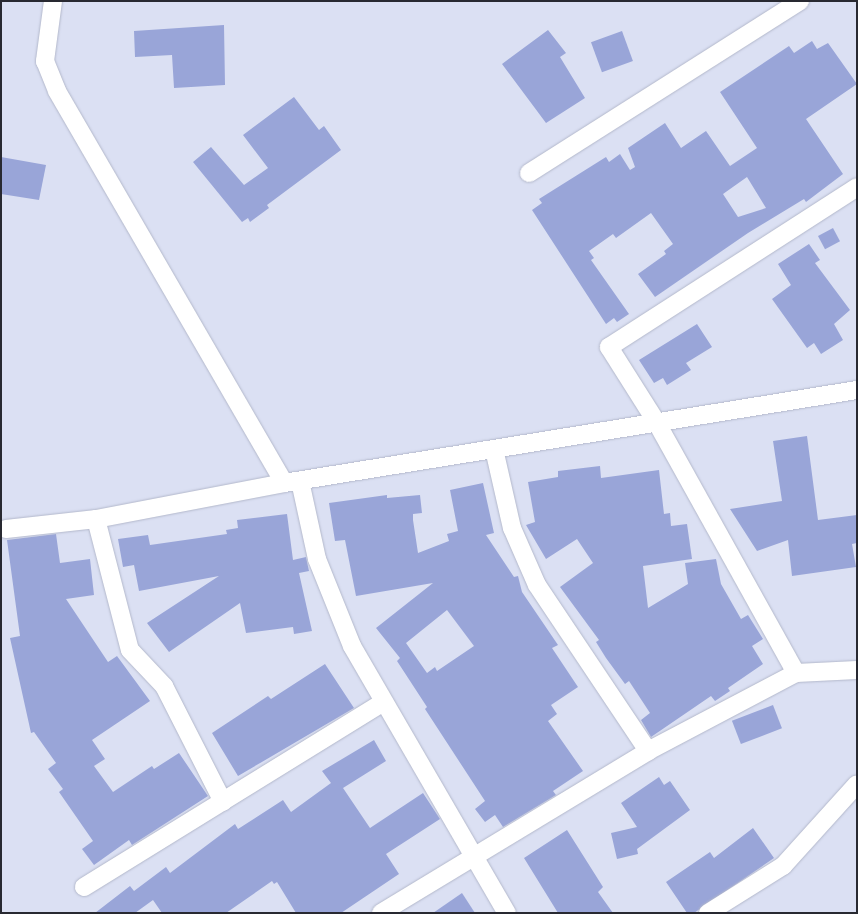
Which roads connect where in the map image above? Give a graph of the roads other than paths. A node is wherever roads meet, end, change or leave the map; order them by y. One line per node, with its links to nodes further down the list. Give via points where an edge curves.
1 (53, 1): 8 (street, via 45,61 56,92)
2 (800, 1): 3 (street)
3 (529, 173)
4 (857, 187): 6 (street, via 609,347)
5 (857, 390): 6 (street)
6 (657, 423): 7 (street); 12 (street)
7 (494, 449): 8 (street); 14 (street, via 512,528 536,585)
8 (292, 482): 9 (street); 13 (street, via 331,599)
9 (96, 518): 10 (street); 16 (street, via 130,650 164,686)
10 (6, 528)
11 (857, 670): 12 (street)
12 (796, 674): 14 (street)
13 (382, 703): 16 (street); 17 (street)
14 (648, 750): 17 (street)
15 (857, 784): 21 (street, via 783,866)
16 (223, 802): 18 (street)
17 (473, 854): 19 (street); 20 (street)
18 (84, 887)
19 (381, 913)
20 (507, 913)
21 (708, 913)

